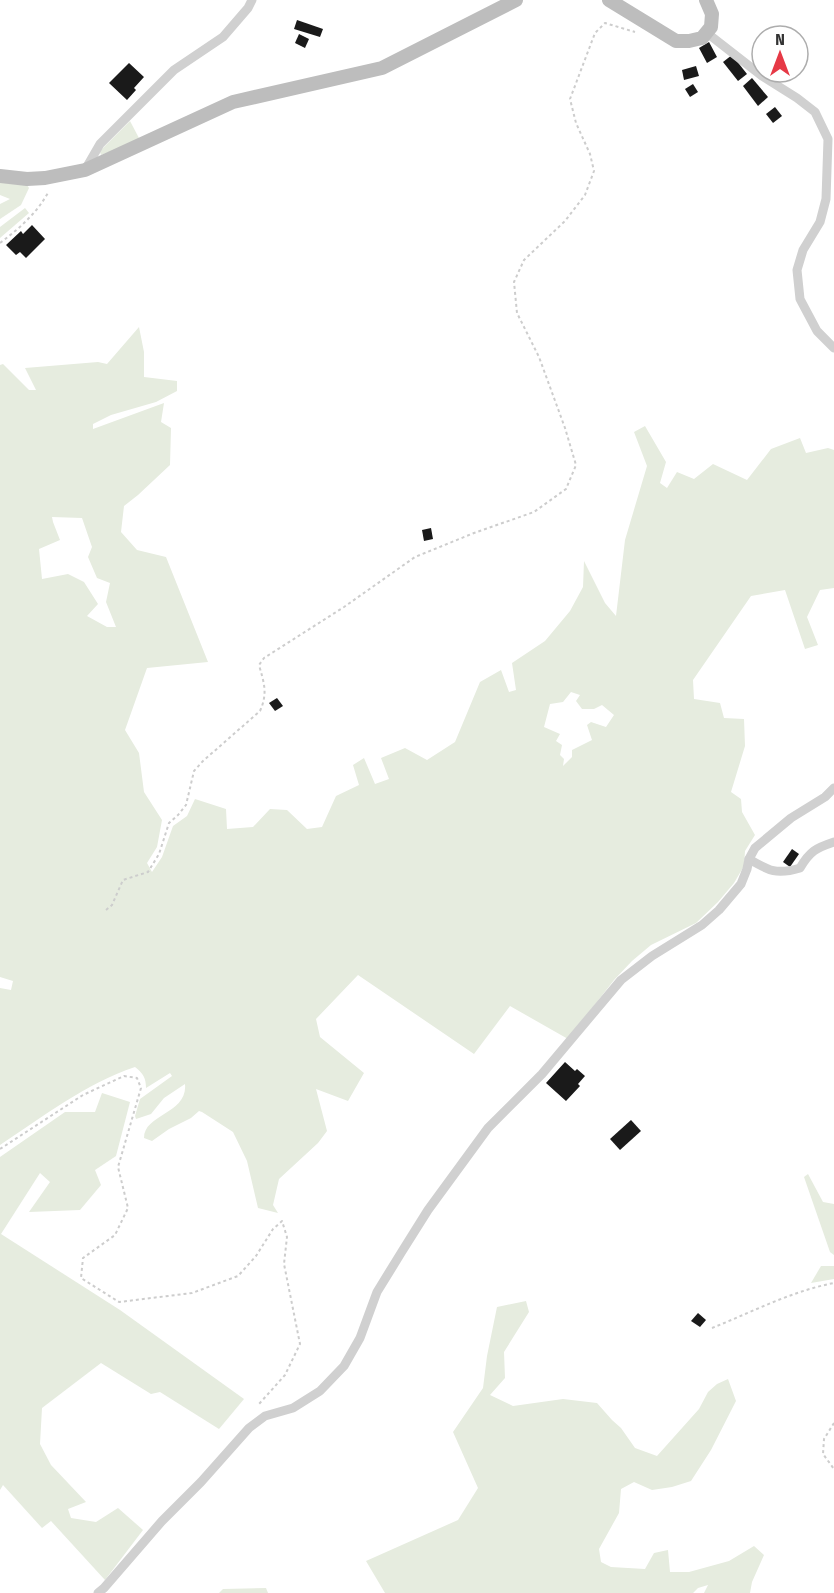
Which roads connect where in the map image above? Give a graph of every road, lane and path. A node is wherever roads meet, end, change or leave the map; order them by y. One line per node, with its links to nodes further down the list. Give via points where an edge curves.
1 (252, 0): 7 (street, via 223,37 174,70 100,144)
2 (516, 0): 7 (street, via 382,68 234,102)
3 (609, 0): 5 (street)
4 (706, 0): 6 (street, via 712,14)
5 (659, 30): 6 (street, via 676,41 696,40); 15 (path, via 650,34 605,23 595,33 570,99 594,171 585,195 524,261 514,282 517,313 539,357 576,465 566,489 534,512 415,557 264,658 258,665 265,686 260,711 194,771 186,805 169,823 159,854 148,872 123,880 112,906)
6 (707, 33): 11 (street, via 815,112 828,139 826,199 820,222 803,250 797,270 800,299 817,331)
7 (85, 170): 9 (street)
8 (0, 176): 9 (street)
9 (56, 176): 10 (path, via 41,205)
10 (0, 243)
11 (834, 348)
12 (834, 788): 14 (street, via 755,848)
13 (834, 842): 14 (street, via 818,847 800,868 783,873)
14 (749, 859): 19 (street, via 741,884 719,910 621,980 542,1074 488,1128 401,1252 377,1292 360,1338 344,1366 320,1391 292,1408)
15 (106, 910)
16 (0, 1149): 19 (path, via 83,1095 124,1076 137,1078 141,1088 118,1167 128,1208 115,1235 83,1258 81,1278 119,1302 192,1293 238,1276 282,1221 287,1237 284,1264 300,1344 285,1375 259,1404)
17 (834, 1283): 18 (path, via 792,1295)
18 (712, 1328)
19 (259, 1420): 22 (street)
20 (834, 1424): 21 (path, via 824,1439 823,1454)
21 (834, 1469)
22 (98, 1593)

